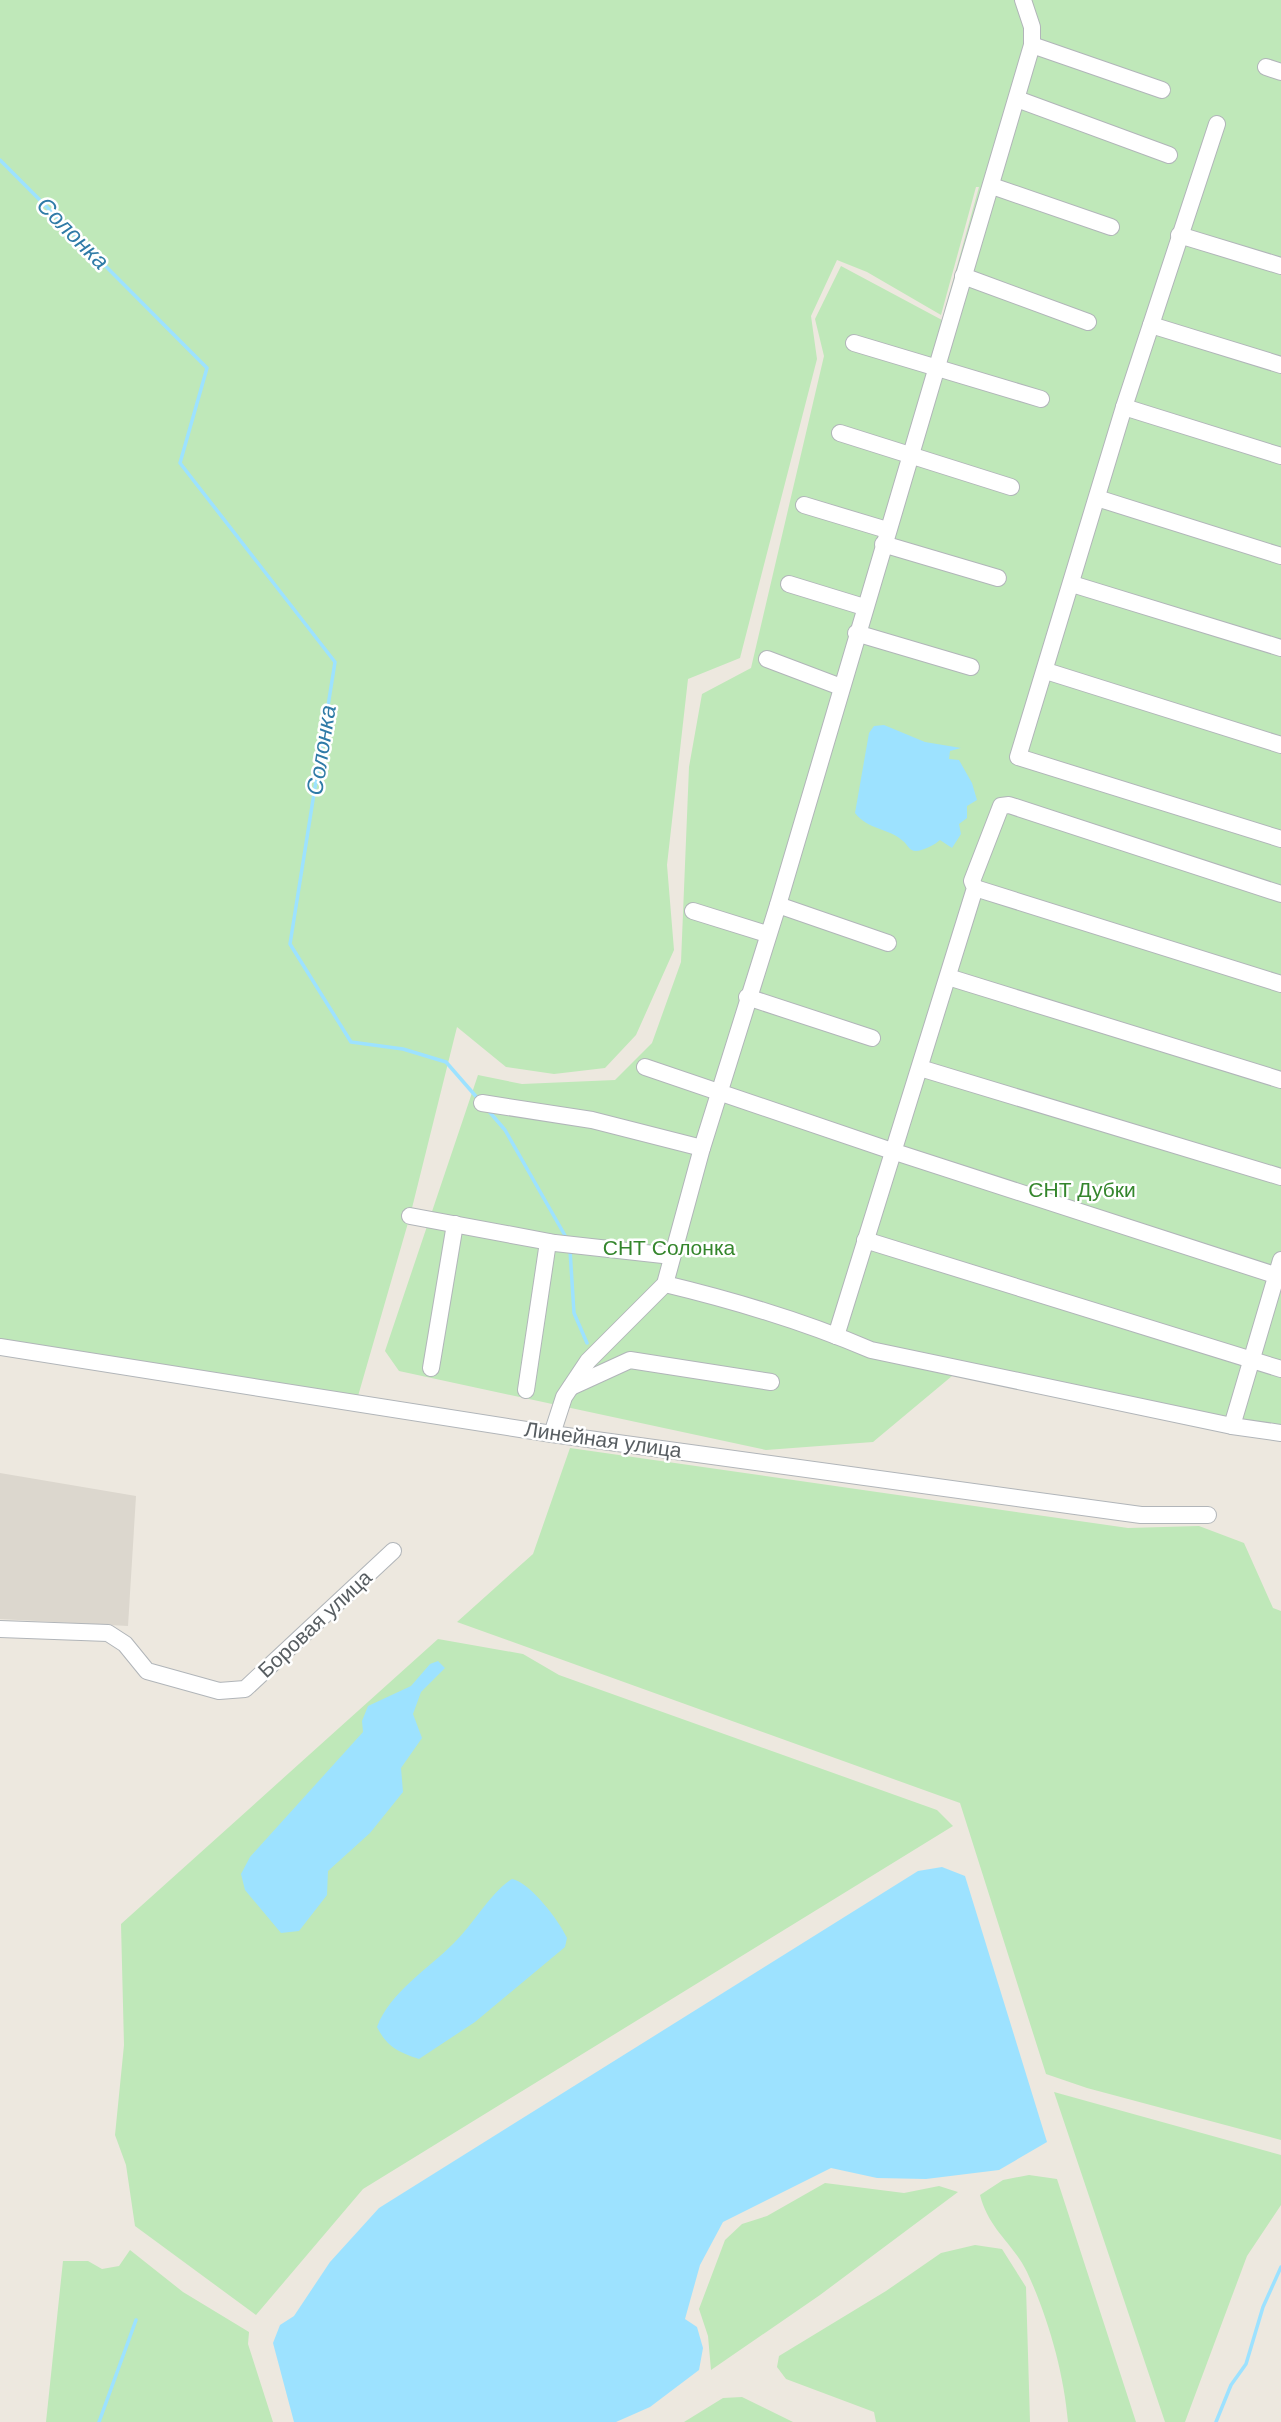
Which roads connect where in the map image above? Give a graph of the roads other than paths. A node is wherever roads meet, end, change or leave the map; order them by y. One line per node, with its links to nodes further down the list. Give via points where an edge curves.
1 (1023, 0): 2 (street, via 1032,27)
2 (1032, 45): 3 (street); 4 (street)
3 (1162, 90)
4 (1017, 99): 6 (street); 7 (street)
5 (1217, 124): 9 (street)
6 (1169, 155)
7 (992, 186): 8 (street); 11 (street)
8 (1111, 227)
9 (1179, 235): 10 (street); 13 (street)
10 (1281, 266)
11 (963, 276): 12 (street); 16 (street)
12 (1088, 322)
13 (1151, 325): 15 (street); 18 (street)
14 (854, 343): 16 (street)
15 (1281, 365)
16 (936, 366): 17 (street); 20 (street)
17 (1041, 399)
18 (1124, 407): 21 (street); 29 (street)
19 (839, 433): 20 (street)
20 (909, 456): 22 (street); 25 (street)
21 (1281, 456)
22 (1011, 487)
23 (1100, 499): 26 (street)
24 (804, 506): 25 (street)
25 (885, 537): 27 (street); 30 (street)
26 (1281, 556)
27 (998, 578)
28 (789, 584): 30 (street)
29 (1072, 584): 32 (street); 35 (street)
30 (864, 607): 31 (street)
31 (856, 633): 34 (street); 36 (street)
32 (1281, 648)
33 (767, 659): 36 (street)
34 (971, 667)
35 (1046, 671): 37 (street); 38 (street, via 1018,757)
36 (841, 687): 41 (street)
37 (1281, 745)
38 (1281, 839)
39 (975, 888): 40 (street, via 972,881 998,809 1009,805); 45 (street); 46 (street)
40 (1281, 894)
41 (778, 905): 43 (street); 44 (street)
42 (693, 911): 43 (street)
43 (766, 934): 47 (street)
44 (888, 943)
45 (948, 977): 50 (street); 51 (street)
46 (1281, 984)
47 (747, 997): 48 (street); 52 (street)
48 (872, 1038)
49 (645, 1067): 52 (street)
50 (920, 1068): 55 (street); 56 (street)
51 (1281, 1080)
52 (718, 1094): 54 (street); 55 (street)
53 (482, 1103): 54 (street, via 592,1120)
54 (702, 1148): 61 (street)
55 (892, 1151): 59 (street); 62 (street)
56 (1281, 1177)
57 (410, 1216): 58 (street)
58 (454, 1224): 60 (street); 67 (street)
59 (865, 1240): 64 (street); 66 (street)
60 (548, 1242): 61 (street); 71 (street)
61 (672, 1256): 63 (street)
62 (1279, 1271): 66 (street)
63 (665, 1284): 64 (street, via 742,1303); 70 (street, via 588,1361)
64 (836, 1336): 72 (street, via 871,1350 958,1371)
65 (0, 1347): 74 (street, Линейная улица)
66 (1251, 1360): 68 (street); 72 (street)
67 (431, 1368)
68 (1281, 1369)
69 (771, 1382): 70 (street, via 630,1360)
70 (568, 1388): 74 (street)
71 (526, 1390)
72 (1232, 1426): 73 (street)
73 (1281, 1433)
74 (552, 1434): 75 (street, Линейная улица, via 1141,1515)
75 (1208, 1515)
76 (393, 1551): 77 (street, Боровая улица, via 245,1689 219,1691 147,1671 125,1644 108,1633)
77 (0, 1629)

